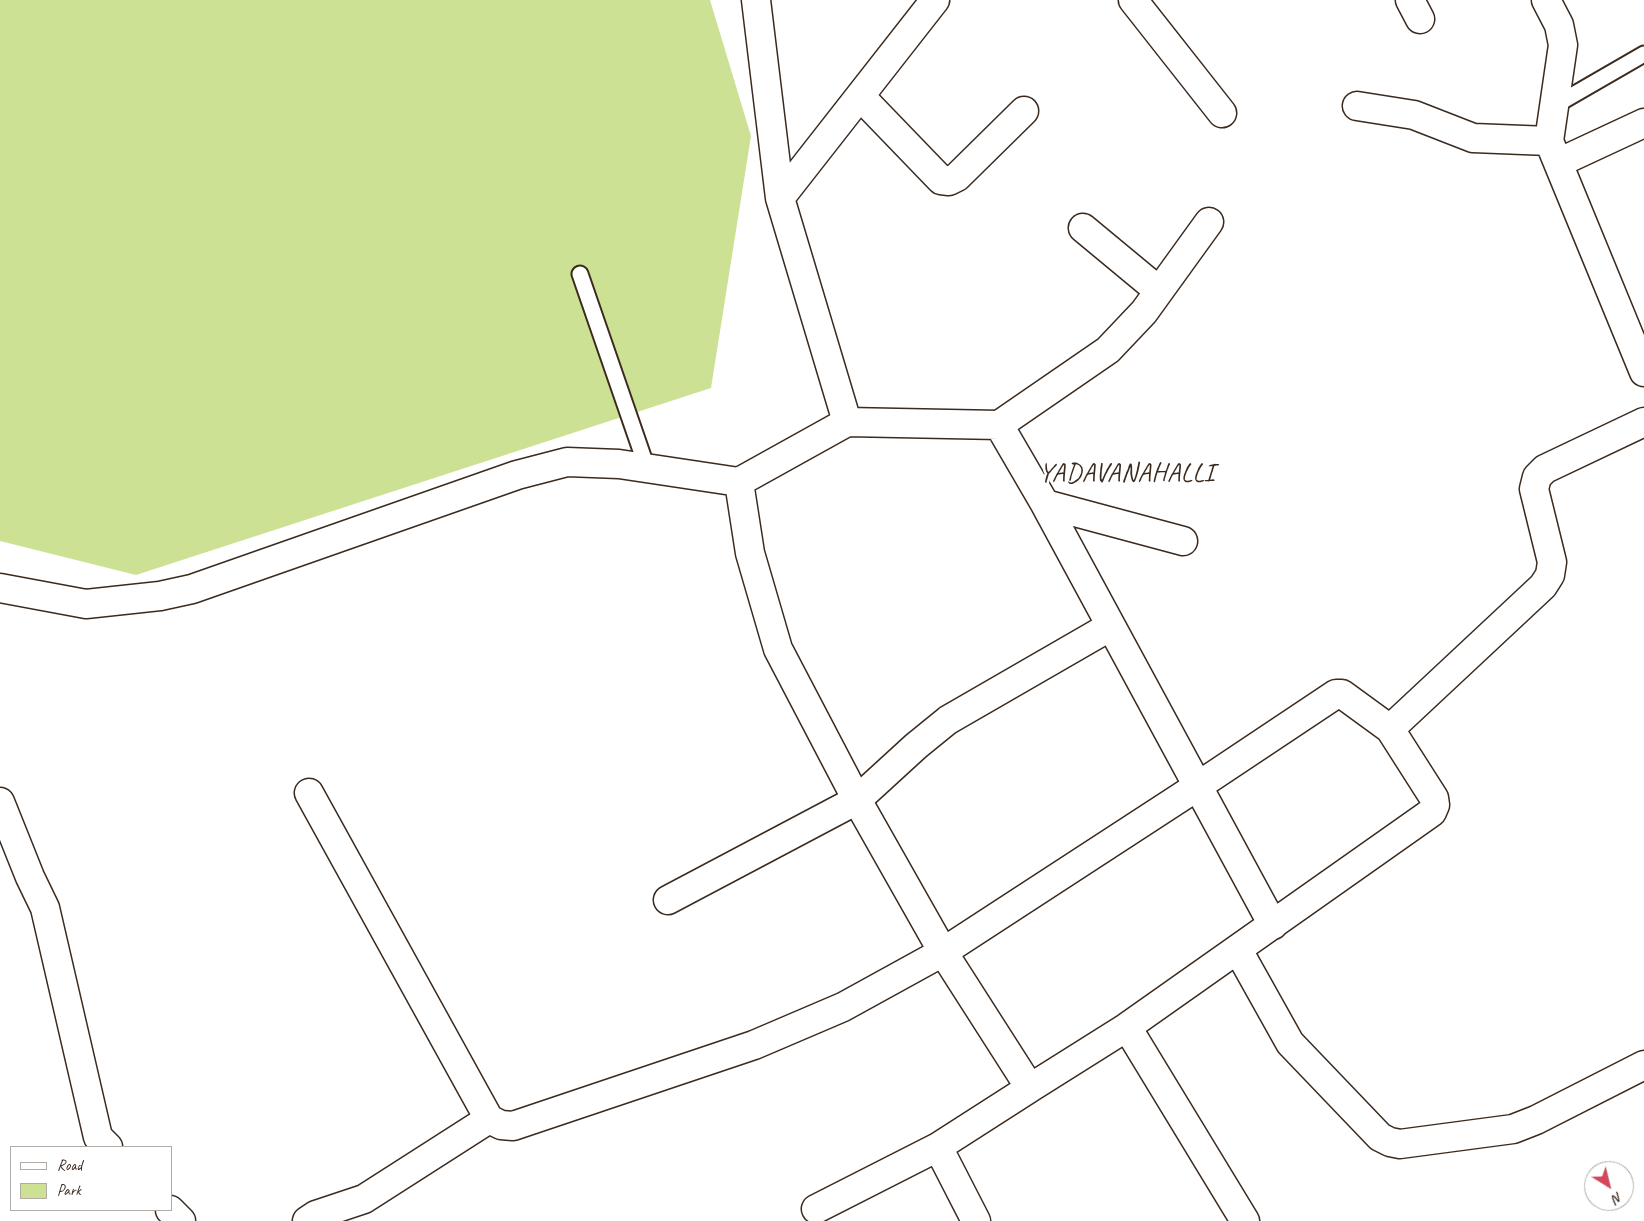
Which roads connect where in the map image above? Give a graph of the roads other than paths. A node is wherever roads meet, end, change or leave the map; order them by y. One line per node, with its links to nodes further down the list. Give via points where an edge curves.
1 (756, 0): 13 (street)
2 (935, 0): 6 (street)
3 (1546, 0): 8 (street, via 1559,25 1563,45)
4 (1140, 3): 10 (street)
5 (1644, 54): 8 (lane)
6 (860, 96): 9 (street, via 941,180 957,177); 13 (street)
7 (1357, 106): 12 (street, via 1414,115 1473,138)
8 (1554, 106): 12 (street)
9 (1024, 111)
10 (1222, 113)
11 (1644, 123): 12 (street)
12 (1554, 152): 18 (street)
13 (780, 198): 20 (street)
14 (1209, 222): 17 (street)
15 (1083, 228): 17 (street)
16 (580, 274): 23 (lane)
17 (1159, 291): 22 (street, via 1108,350)
18 (1635, 325): 19 (street)
19 (1644, 372)
20 (847, 422): 22 (street); 24 (street)
21 (1644, 422): 29 (street, via 1545,468 1537,477 1534,489 1552,562 1550,575 1543,586)
22 (999, 425): 25 (street)
23 (647, 468): 24 (street); 27 (street, via 567,462 517,474 192,589 160,596 86,604)
24 (739, 482): 32 (street, via 750,553 778,649)
25 (1046, 504): 26 (street); 28 (street)
26 (1183, 541)
27 (0, 588)
28 (1111, 626): 30 (street); 32 (street, via 948,720)
29 (1390, 729): 30 (street, via 1342,694 1336,694); 35 (street, via 1434,798 1432,812)
30 (1198, 786): 35 (street); 37 (street)
31 (309, 793): 41 (street)
32 (857, 800): 34 (street); 37 (street)
33 (0, 802): 42 (street, via 45,908 98,1137)
34 (668, 900)
35 (1273, 925): 36 (street)
36 (1238, 950): 38 (street); 39 (street, via 1290,1043 1380,1137 1390,1142 1400,1144 1513,1129)
37 (943, 952): 40 (street); 41 (street, via 843,1007 754,1045 513,1126)
38 (1128, 1027): 40 (street); 49 (street)
39 (1644, 1065)
40 (1030, 1088): 43 (street)
41 (489, 1119): 47 (street, via 364,1199)
42 (107, 1146)
43 (938, 1146): 44 (street); 48 (street)
44 (816, 1210)
45 (171, 1211): 46 (street)
46 (181, 1221)
47 (307, 1221)
48 (976, 1221)
49 (1245, 1221)

